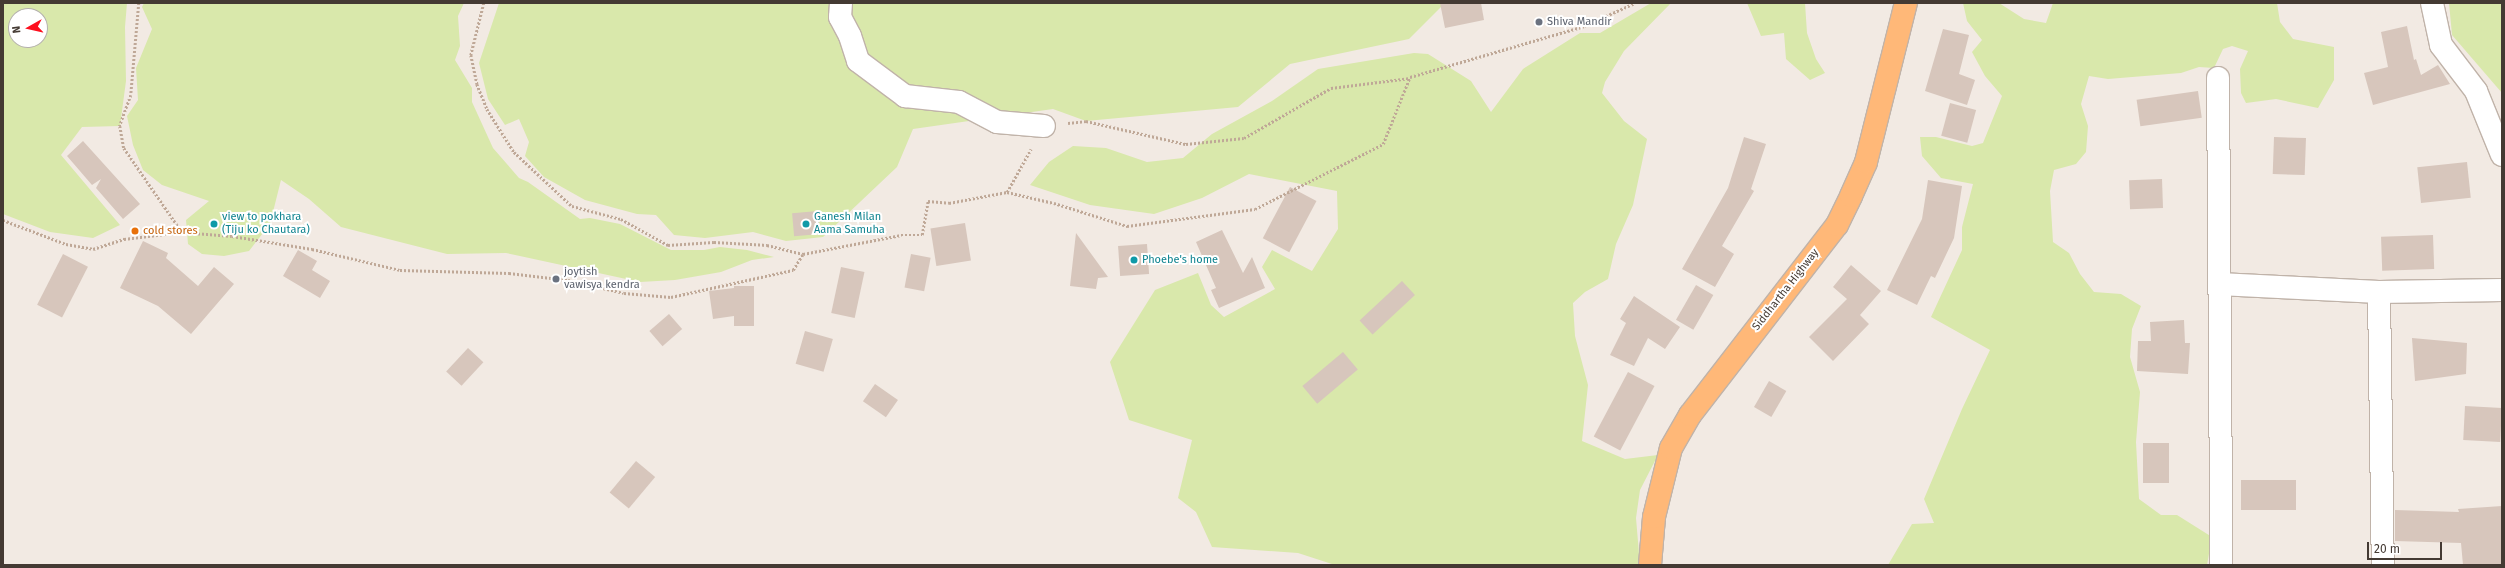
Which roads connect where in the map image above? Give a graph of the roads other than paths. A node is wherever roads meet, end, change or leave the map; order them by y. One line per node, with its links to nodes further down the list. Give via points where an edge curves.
1 (841, 3): 5 (street, via 840,17 850,36 858,61 905,96 959,102 997,122)
2 (1906, 3): 10 (highway, Siddhartha Highway, via 1866,162 1851,196 1837,225 1690,414 1675,442 1661,481 1654,517)
3 (2432, 3): 6 (street, via 2441,45 2476,91)
4 (2218, 78): 7 (street)
5 (1044, 126)
6 (2502, 154)
7 (2219, 284): 9 (street); 11 (street)
8 (2502, 290): 9 (street)
9 (2379, 292): 12 (street)
10 (1650, 565)
11 (2221, 565)
12 (2383, 565)

